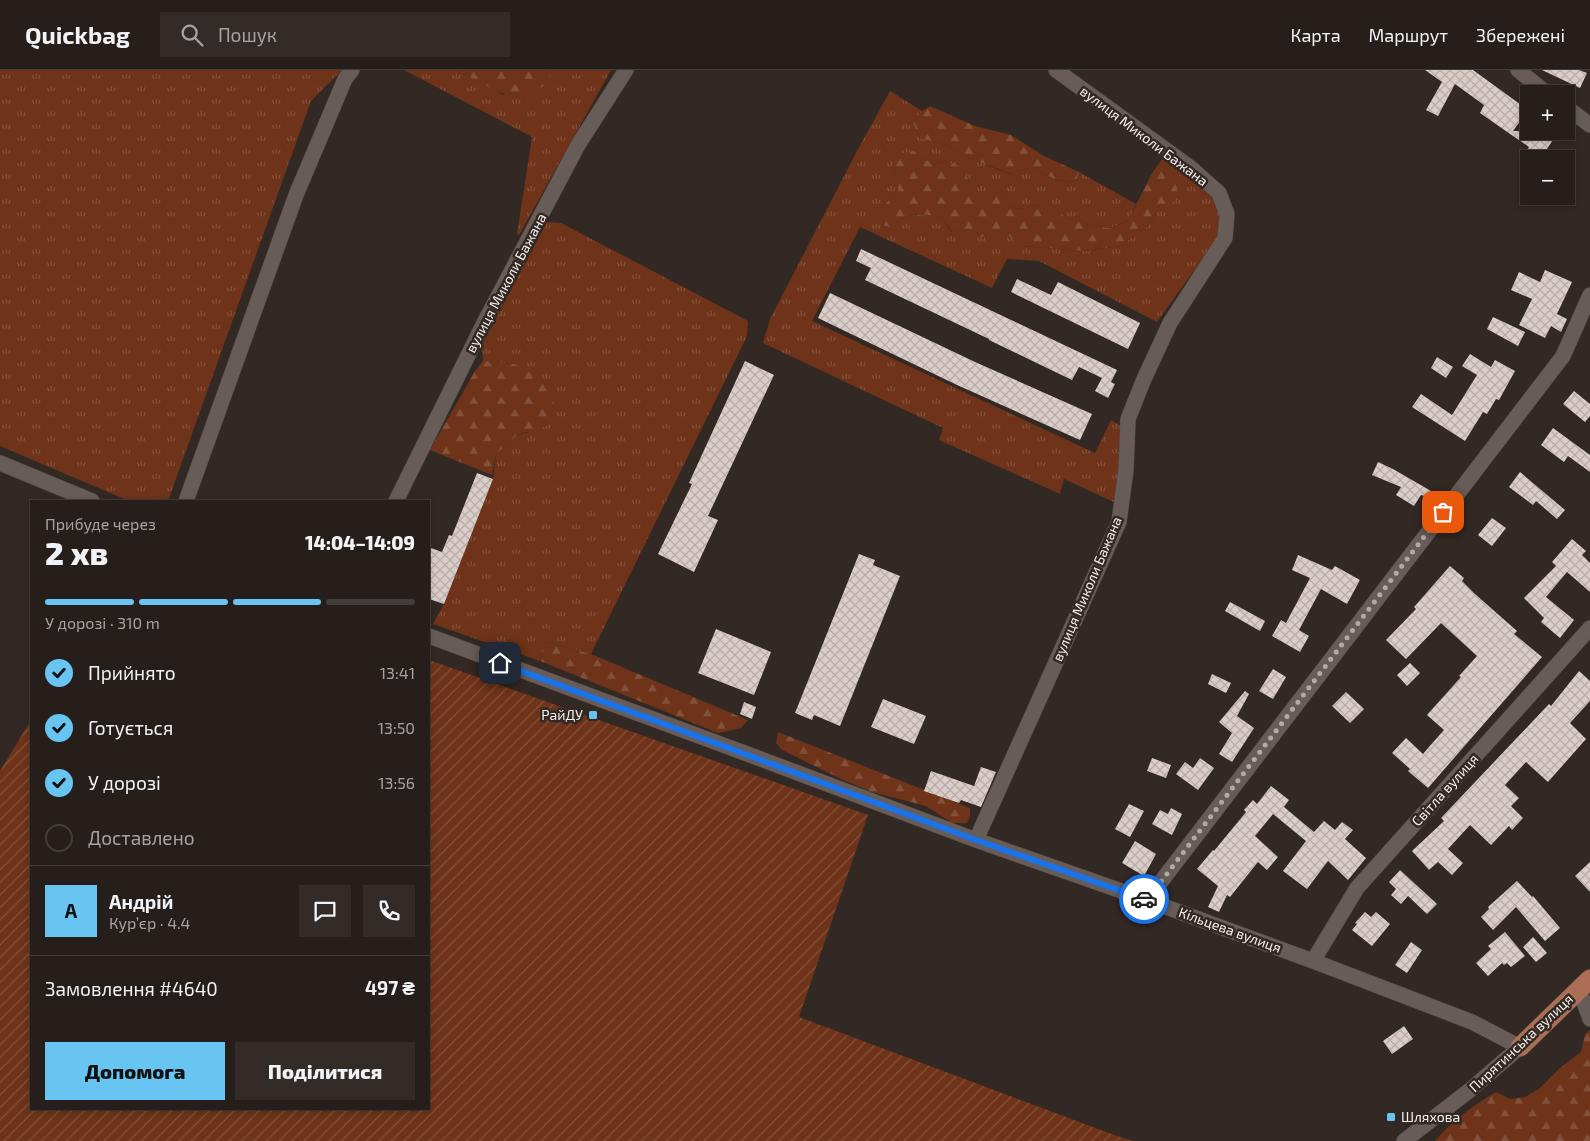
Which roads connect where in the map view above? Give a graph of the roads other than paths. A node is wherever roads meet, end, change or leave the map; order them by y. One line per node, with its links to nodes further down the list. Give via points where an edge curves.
1 (352, 70): 11 (street, via 345,79 296,195)
2 (626, 70): 12 (street, вулиця Миколи Бажана, via 578,145 484,323)
3 (1056, 70): 15 (street, вулиця Миколи Бажана, via 1191,168 1219,193 1227,214 1225,238 1170,323 1144,380 1128,419 1119,522)
4 (1518, 70): 5 (street)
5 (1537, 85)
6 (1575, 114): 7 (street)
7 (1590, 125)
8 (1590, 295): 16 (street, via 1563,356)
9 (0, 463): 10 (street)
10 (90, 500)
11 (186, 500)
12 (396, 500)
13 (1590, 628): 17 (street, Світла вулиця, via 1357,888)
14 (430, 636): 15 (street, Кільцева вулиця)
15 (976, 840): 16 (street, Кільцева вулиця)
16 (1147, 900): 17 (street, Кільцева вулиця)
17 (1313, 961): 20 (street, Кільцева вулиця, via 1472,1022)
18 (1585, 984): 19 (street); 20 (main road, Пирятинська вулиця)
19 (1590, 1019)
20 (1520, 1047): 21 (street, Пирятинська вулиця)
21 (1404, 1141)

